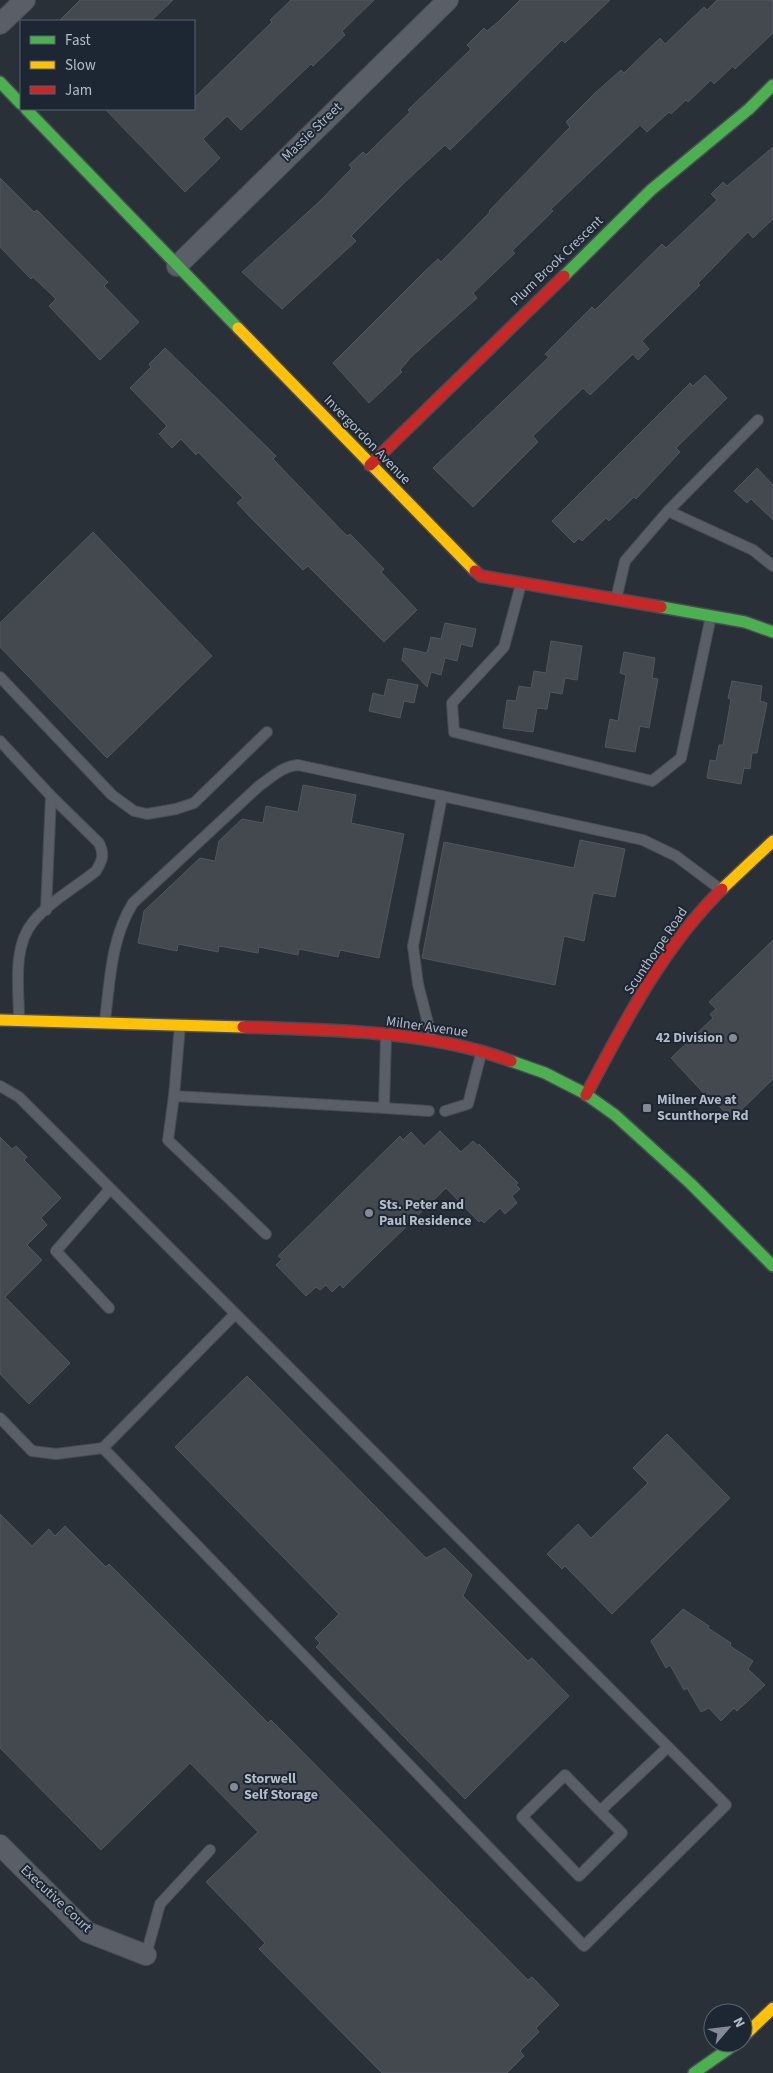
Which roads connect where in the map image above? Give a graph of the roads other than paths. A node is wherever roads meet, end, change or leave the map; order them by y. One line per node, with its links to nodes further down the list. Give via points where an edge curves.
1 (25, 0): 3 (street)
2 (448, 0): 8 (street, Massie Street)
3 (0, 24)
4 (0, 82): 6 (main road)
5 (773, 85): 10 (main road, Plum Brook Crescent, via 749,109 651,190)
6 (20, 103)
7 (27, 110): 8 (main road, Invergordon Avenue)
8 (177, 266): 10 (main road, Invergordon Avenue)
9 (758, 420): 11 (lane)
10 (370, 465): 13 (main road, Invergordon Avenue, via 481,576)
11 (668, 511): 12 (lane, via 754,550); 14 (lane, via 625,561)
12 (773, 566)
13 (521, 583): 14 (main road, Invergordon Avenue); 15 (lane, via 504,647 452,703 454,732 652,781 681,758)
14 (616, 600): 15 (main road, Invergordon Avenue)
15 (711, 616): 16 (main road, Invergordon Avenue, via 745,622)
16 (773, 632)
17 (0, 677): 18 (lane, via 112,795 134,811 147,814 194,803)
18 (267, 732)
19 (0, 741): 20 (lane)
20 (50, 796): 24 (lane); 24 (lane, via 99,843 103,851 96,872)
21 (442, 796): 23 (lane, via 644,840 676,856); 27 (lane, via 298,765 288,766 277,773 132,903 117,937); 30 (lane, via 414,946 418,984)
22 (773, 841): 23 (main road, Scunthorpe Road)
23 (721, 890): 33 (main road, Scunthorpe Road, via 675,946)
24 (46, 910): 26 (lane, via 32,922 23,939)
25 (0, 1020): 26 (main road, Milner Avenue)
26 (18, 1020): 27 (main road, Milner Avenue)
27 (105, 1021): 28 (main road, Milner Avenue)
28 (180, 1024): 29 (main road, Milner Avenue); 34 (lane)
29 (386, 1036): 30 (main road, Milner Avenue); 35 (lane)
30 (432, 1040): 31 (main road, Milner Avenue)
31 (482, 1051): 33 (main road, Milner Avenue, via 560,1080); 37 (lane, via 468,1104)
32 (0, 1086): 38 (lane, via 19,1097)
33 (586, 1095): 40 (main road, Milner Avenue, via 646,1141)
34 (174, 1096): 35 (lane); 39 (lane, via 168,1140)
35 (384, 1108): 36 (lane)
36 (428, 1111)
37 (445, 1111)
38 (110, 1189): 41 (lane, via 56,1251); 42 (lane)
39 (266, 1234)
40 (773, 1266)
41 (109, 1308)
42 (235, 1314): 44 (lane); 45 (lane)
43 (0, 1418): 44 (lane, via 32,1451 56,1454)
44 (103, 1448): 45 (lane, via 584,1946 726,1806)
45 (668, 1748): 46 (lane)
46 (600, 1811): 46 (lane, via 565,1775 522,1817 579,1876 622,1833)
47 (0, 1845): 49 (street, Executive Court, via 87,1932)
48 (210, 1850): 49 (lane, via 160,1904)
49 (146, 1955)
50 (773, 2008): 51 (main road)
51 (753, 2027)
52 (723, 2053): 54 (main road)
53 (727, 2053): 55 (main road)
54 (694, 2073)
55 (708, 2073)

